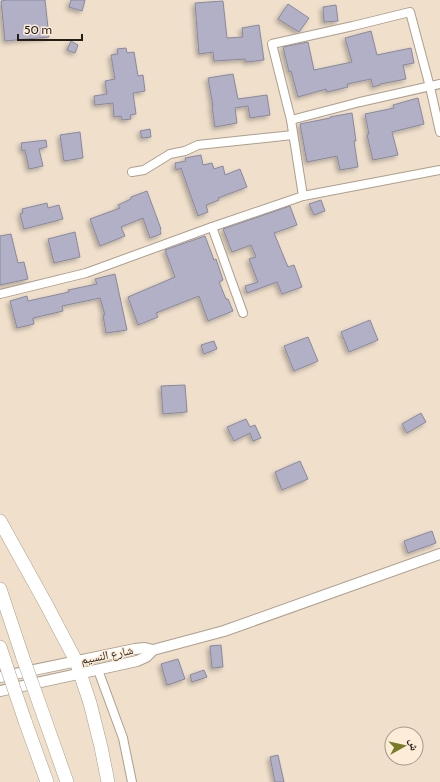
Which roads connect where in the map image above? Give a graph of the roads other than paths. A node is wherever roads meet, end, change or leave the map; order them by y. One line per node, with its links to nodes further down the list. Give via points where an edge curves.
1 (440, 84): 2 (street)
2 (430, 87): 3 (street); 3 (street, via 410,12 272,44); 4 (street)
3 (291, 120): 5 (street)
4 (440, 132)
5 (293, 134): 7 (street, via 198,145 170,154 144,170); 8 (street)
6 (440, 170): 8 (street)
7 (132, 172)
8 (303, 196): 9 (street)
9 (212, 227): 10 (street, via 86,273); 11 (street)
10 (0, 294)
11 (244, 313)
12 (0, 521): 17 (highway)
13 (440, 554): 16 (street, via 224,631)
14 (0, 589): 23 (highway, bridge)
15 (0, 648): 22 (highway, bridge)
16 (153, 650): 17 (street, شارع النسيم, via 135,649); 18 (street, شارع النسيم, via 137,661)
17 (76, 661): 19 (highway); 20 (street, شارع النسيم)
18 (98, 670): 19 (street, شارع النسيم); 25 (street, via 124,738)
19 (81, 674): 21 (street, شارع النسيم); 24 (highway)
20 (0, 677)
21 (0, 691)
22 (47, 782)
23 (67, 782)
24 (108, 782)
25 (132, 782)

